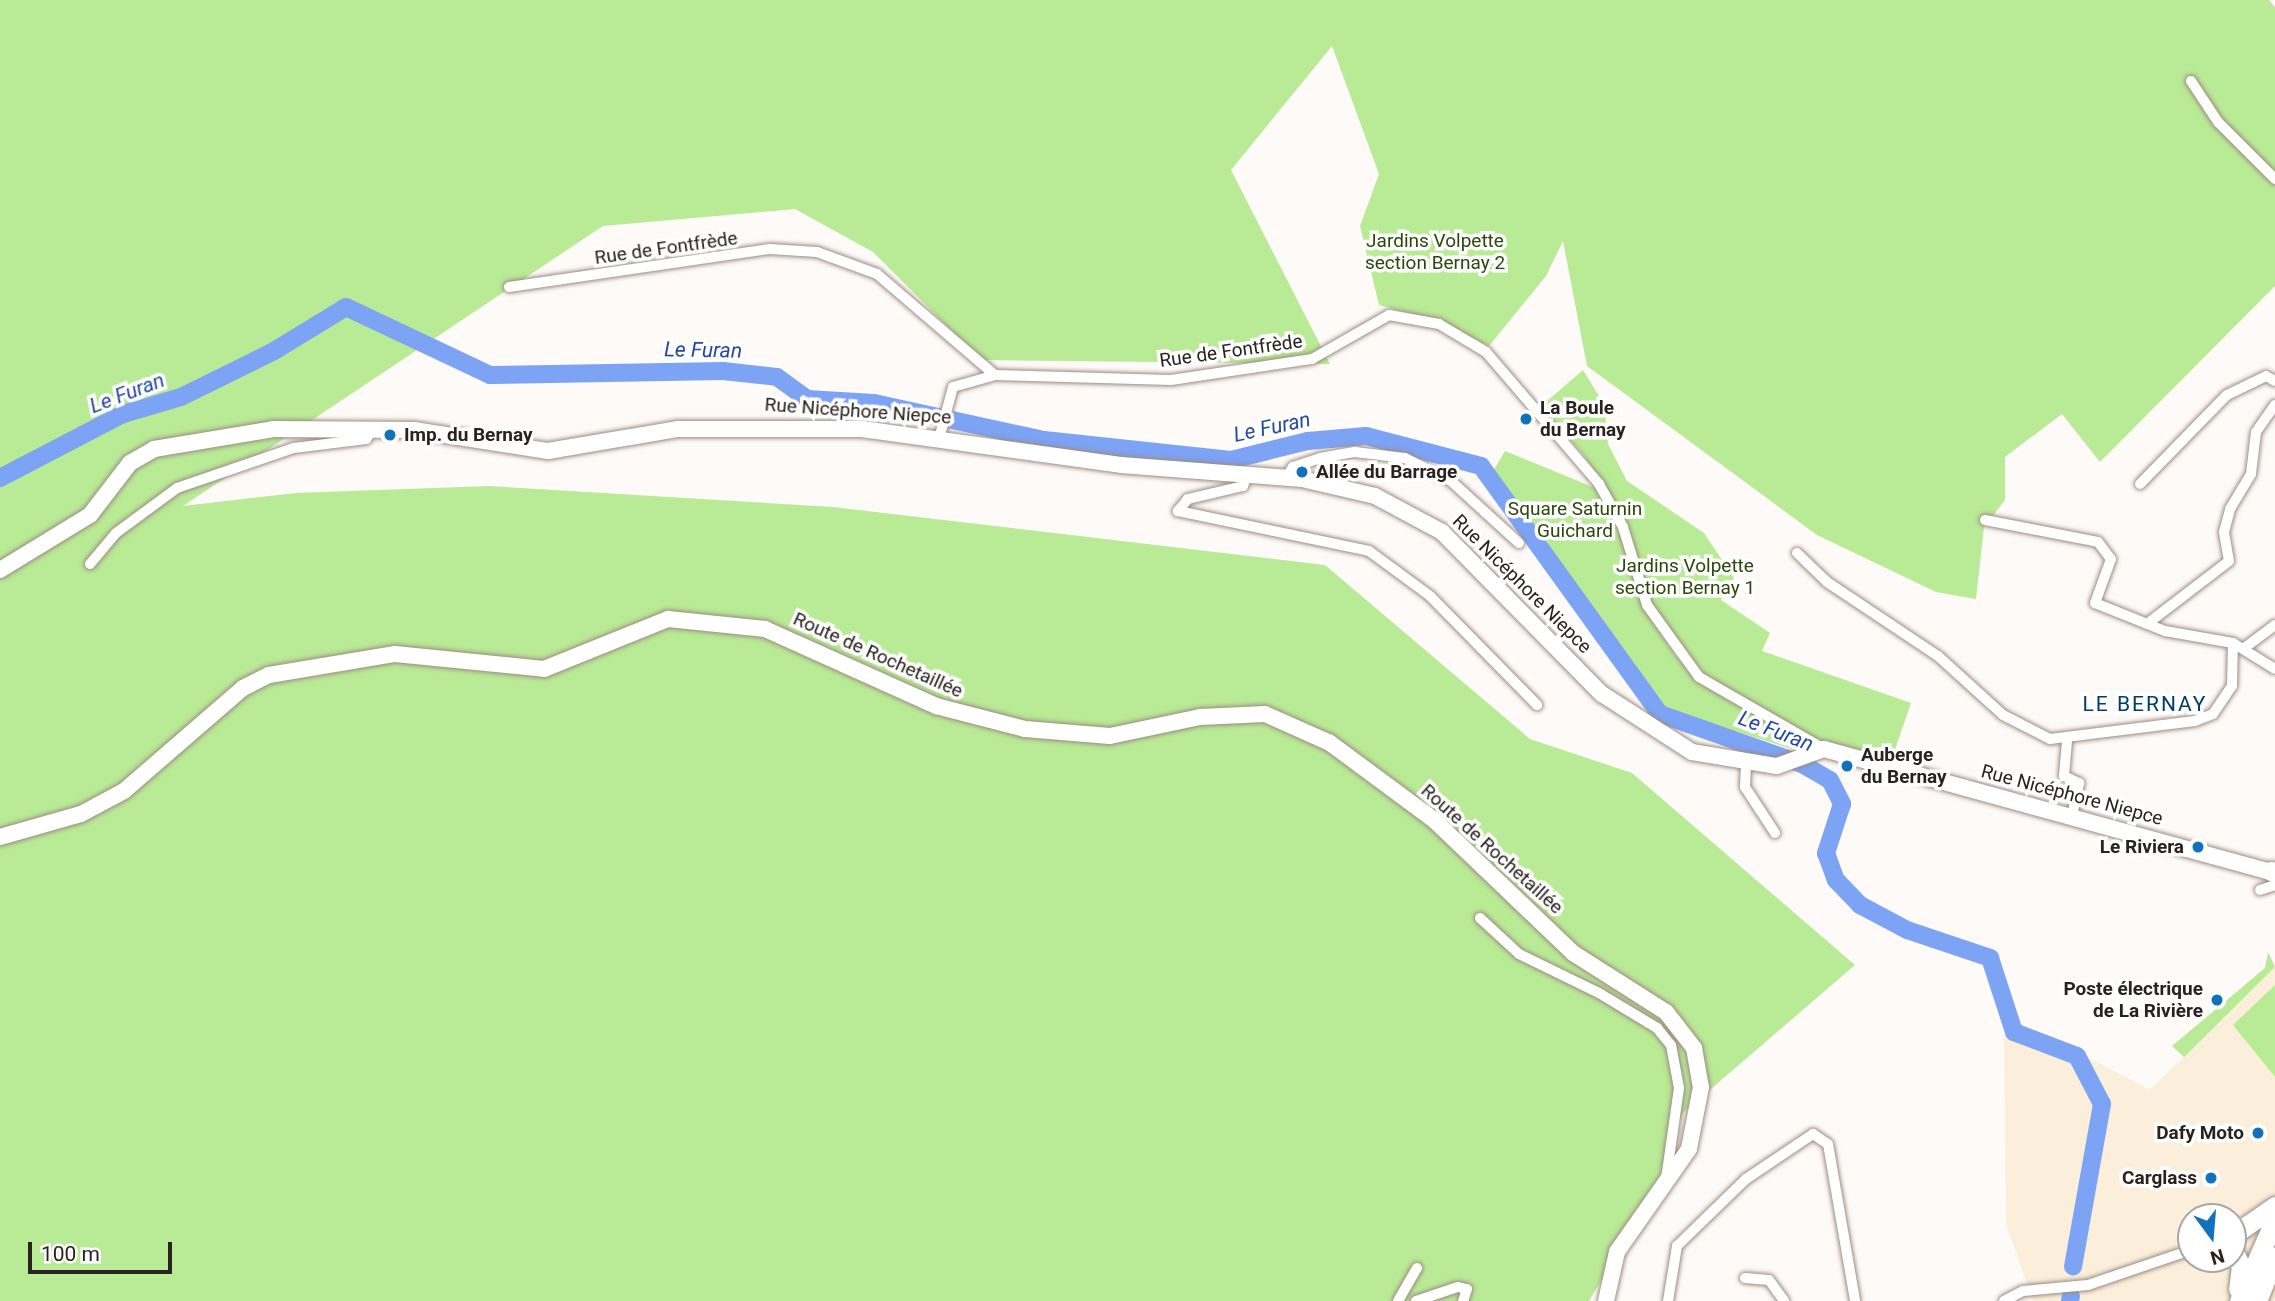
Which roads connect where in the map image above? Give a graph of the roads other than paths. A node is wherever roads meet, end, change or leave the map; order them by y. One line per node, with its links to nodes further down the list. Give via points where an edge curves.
1 (2190, 80): 2 (street, via 2218,122)
2 (2275, 179)
3 (509, 287): 4 (street, Rue de Fontfrède, via 770,249 817,252 877,274)
4 (995, 375): 8 (street, via 953,387); 23 (street, Rue de Fontfrède, via 1171,380 1312,359 1389,315 1439,324 1486,352 1599,484 1623,527 1647,605 1699,677)
5 (2275, 381): 11 (street, via 2266,376 2227,395)
6 (2275, 405): 17 (street, via 2256,432 2251,474 2230,509 2224,532 2229,561)
7 (375, 428): 8 (street, Rue Nicéphore Niepce, via 548,451 706,427); 15 (street, via 366,439 294,448 177,488 116,533); 16 (street, Rue Nicéphore Niepce, via 273,429 154,449 130,463 90,515)
8 (940, 432): 9 (street, Rue Nicéphore Niepce, via 1097,461)
9 (1247, 475): 10 (street, Rue Nicéphore Niepce); 21 (street, via 1243,486 1188,499 1178,511 1369,551 1430,596)
10 (1286, 478): 13 (street, via 1293,467 1355,452 1405,458 1451,481); 24 (street, Rue Nicéphore Niepce, via 1375,496 1417,516 1462,551 1602,694 1692,752)
11 (2140, 484)
12 (1985, 520): 17 (street, via 2098,542 2112,559 2095,603)
13 (1519, 543)
14 (1797, 553): 22 (street, via 1827,582 1938,656 2003,715 2050,739)
15 (90, 564)
16 (0, 570)
17 (2147, 624): 19 (street)
18 (2275, 625): 19 (street)
19 (2238, 646): 20 (street); 22 (street, via 2232,686 2213,714)
20 (2275, 669)
21 (1537, 705)
22 (2067, 741): 25 (street, via 2064,776 2079,783)
23 (1824, 749): 24 (street, Rue Nicéphore Niepce, via 1791,764); 25 (street, Rue Nicéphore Niepce)
24 (1746, 766): 26 (street, via 1745,787)
25 (2072, 816): 28 (street, Rue Nicéphore Niepce)
26 (1775, 834)
27 (0, 837): 31 (street, Route de Rochetaillée, via 81,814 124,791 243,688 269,675 395,654 544,669 668,619 765,629 936,706 1025,729 1110,736 1200,717 1265,714 1330,743 1434,820 1573,953 1682,1027 1694,1048 1701,1087 1689,1149)
28 (2274, 875): 29 (street)
29 (2260, 890)
30 (1480, 918): 31 (street, via 1519,954 1608,998 1657,1028 1671,1045 1679,1088)
31 (1664, 1186): 43 (street, Route de Rochetaillée, via 1617,1252)
32 (2275, 1206): 34 (highway)
33 (2275, 1219): 48 (highway)
34 (2247, 1225)
35 (2177, 1255): 47 (street, via 2088,1285 2048,1288)
36 (2275, 1256): 49 (highway)
37 (1417, 1268): 40 (street)
38 (2240, 1273): 48 (highway)
39 (1745, 1278): 45 (street, via 1769,1280)
40 (1398, 1301)
41 (1416, 1301): 42 (street, via 1458,1287 1466,1289)
42 (1463, 1301)
43 (1606, 1301)
44 (1668, 1301): 46 (street, via 1677,1246 1746,1178 1813,1134 1828,1144)
45 (1784, 1301)
46 (1855, 1301)
47 (2004, 1301)
48 (2238, 1301)
49 (2257, 1301)

